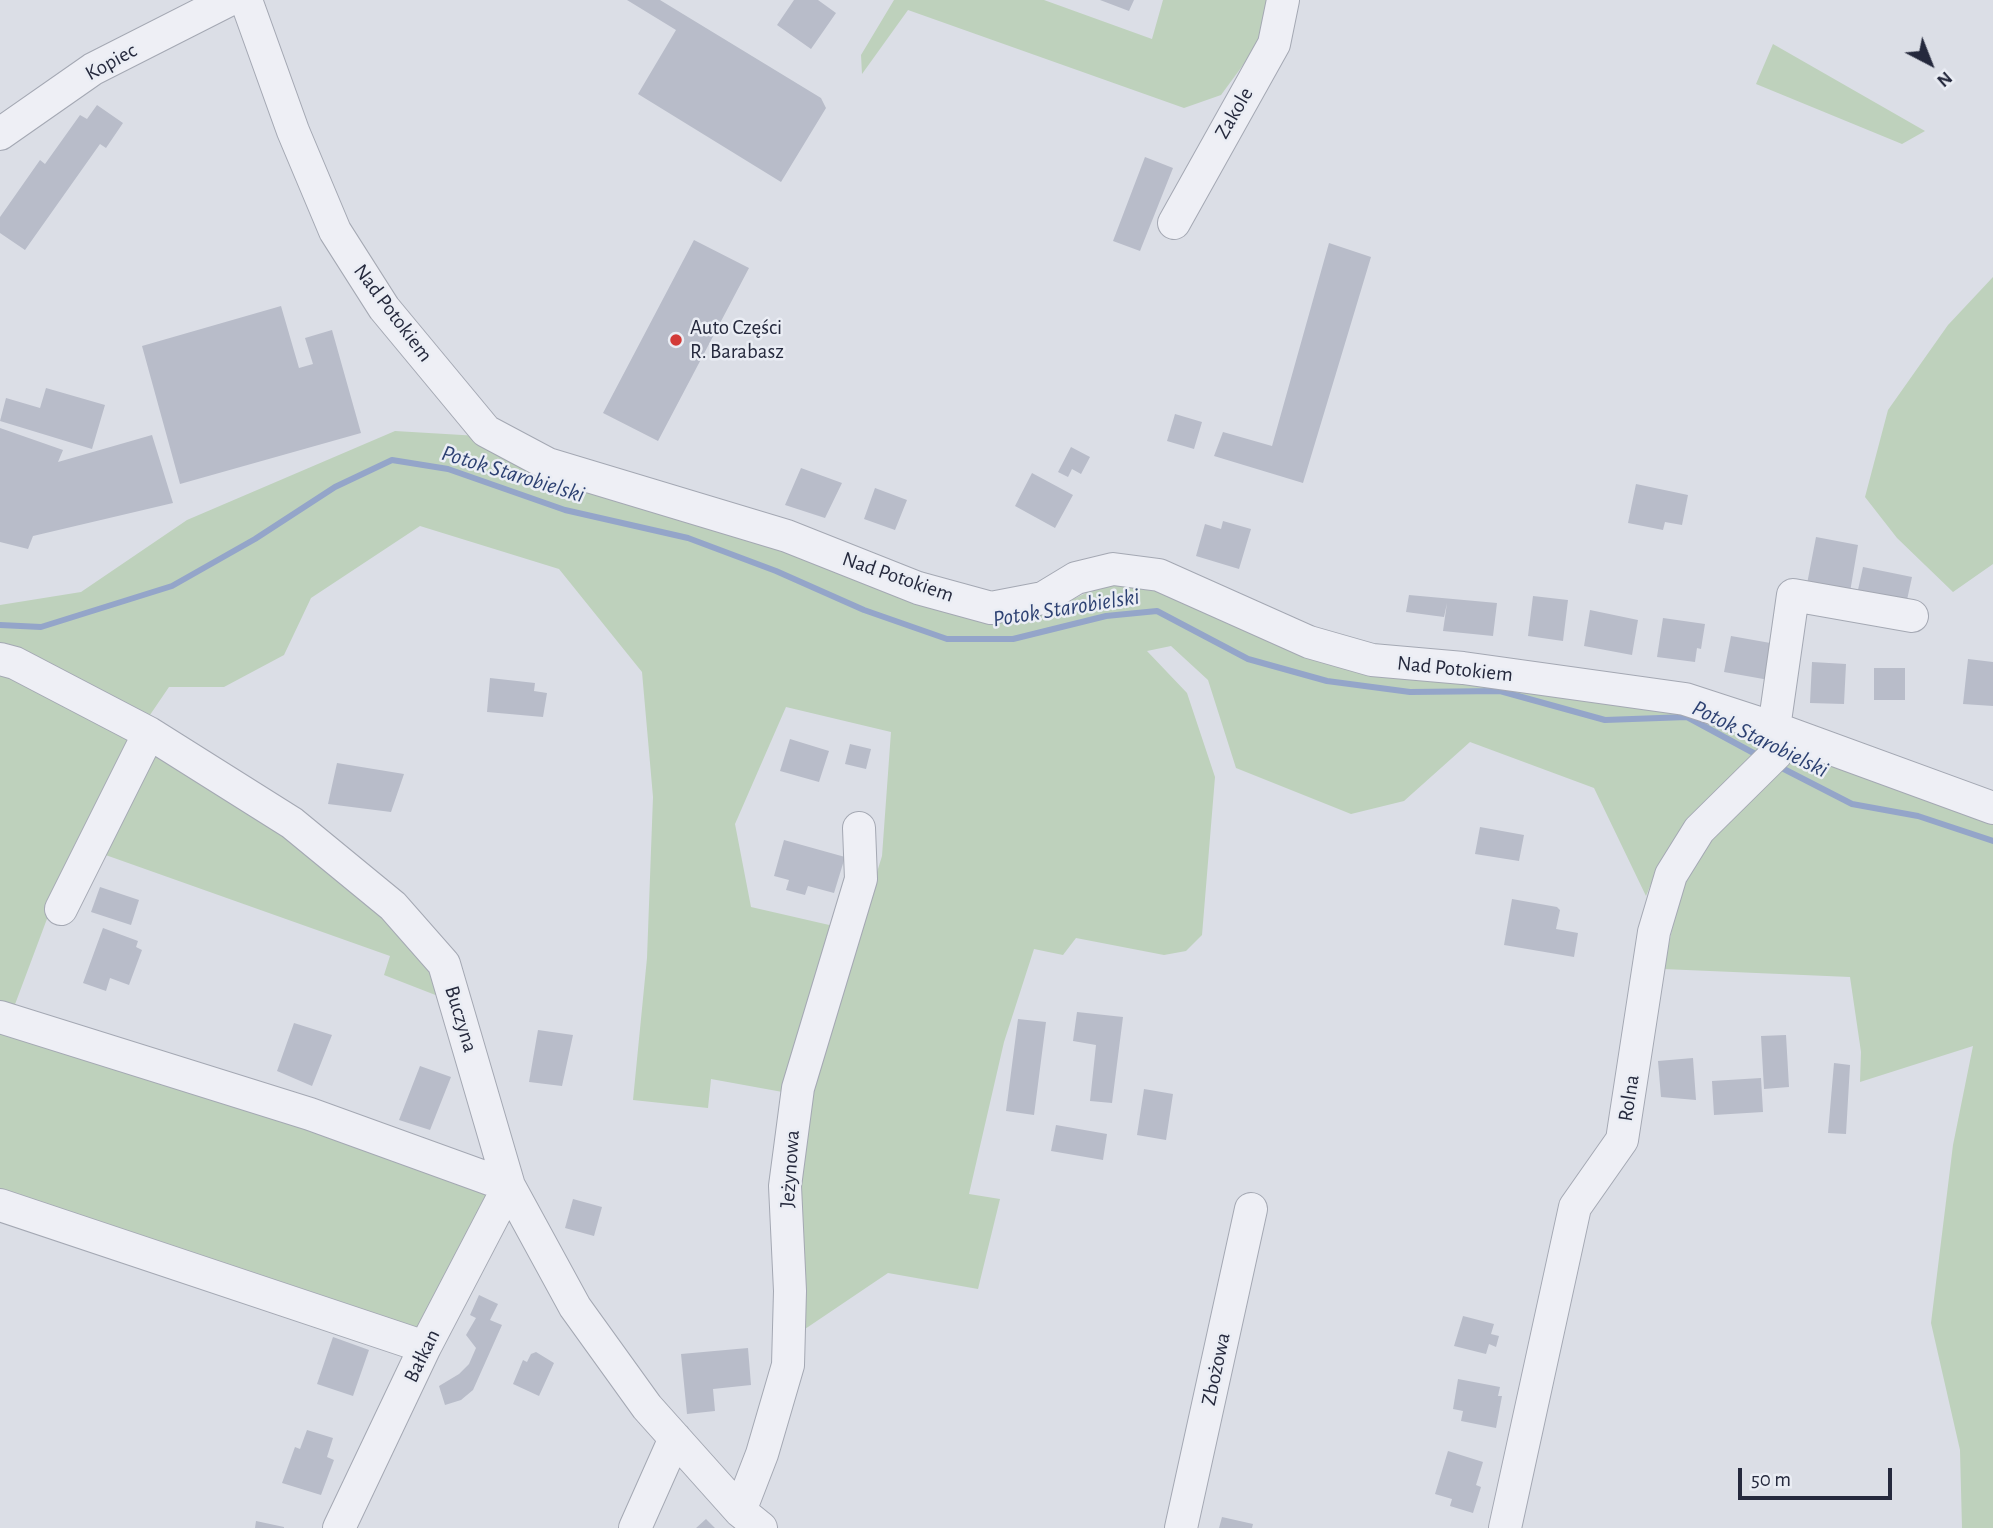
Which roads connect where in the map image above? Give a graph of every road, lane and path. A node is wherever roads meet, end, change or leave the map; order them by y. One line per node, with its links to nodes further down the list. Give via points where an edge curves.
1 (229, 0): 4 (street, Kopiec, via 93,69)
2 (246, 0): 9 (street, Nad Potokiem, via 335,231 384,309 486,431 548,464 761,527 918,588 991,608 1043,598 1076,578 1113,569 1158,575 1309,642 1372,660 1685,699)
3 (1283, 0): 5 (street, Zakole, via 1274,44)
4 (0, 134)
5 (1174, 223)
6 (1912, 617): 9 (street, via 1793,595)
7 (0, 659): 8 (street, Buczyna)
8 (149, 733): 12 (street); 14 (street, Buczyna, via 292,823 393,906 444,964)
9 (1775, 746): 10 (street, Nad Potokiem); 23 (street, Rolna, via 1699,831 1671,875 1654,932 1622,1140 1575,1207)
10 (1993, 808)
11 (859, 828): 19 (street, Jeżynowa, via 861,879 798,1088 785,1186 788,1365 762,1454)
12 (61, 909)
13 (0, 1017): 14 (street, via 310,1114)
14 (509, 1186): 17 (street, Bałkan); 18 (street, Buczyna, via 575,1307)
15 (0, 1205): 17 (street)
16 (1251, 1209): 22 (street, Zbożowa)
17 (425, 1347): 20 (street, Bałkan)
18 (675, 1438): 19 (street, Buczyna); 21 (street)
19 (750, 1519)
20 (339, 1528)
21 (635, 1528)
22 (1181, 1528)
23 (1505, 1528)

